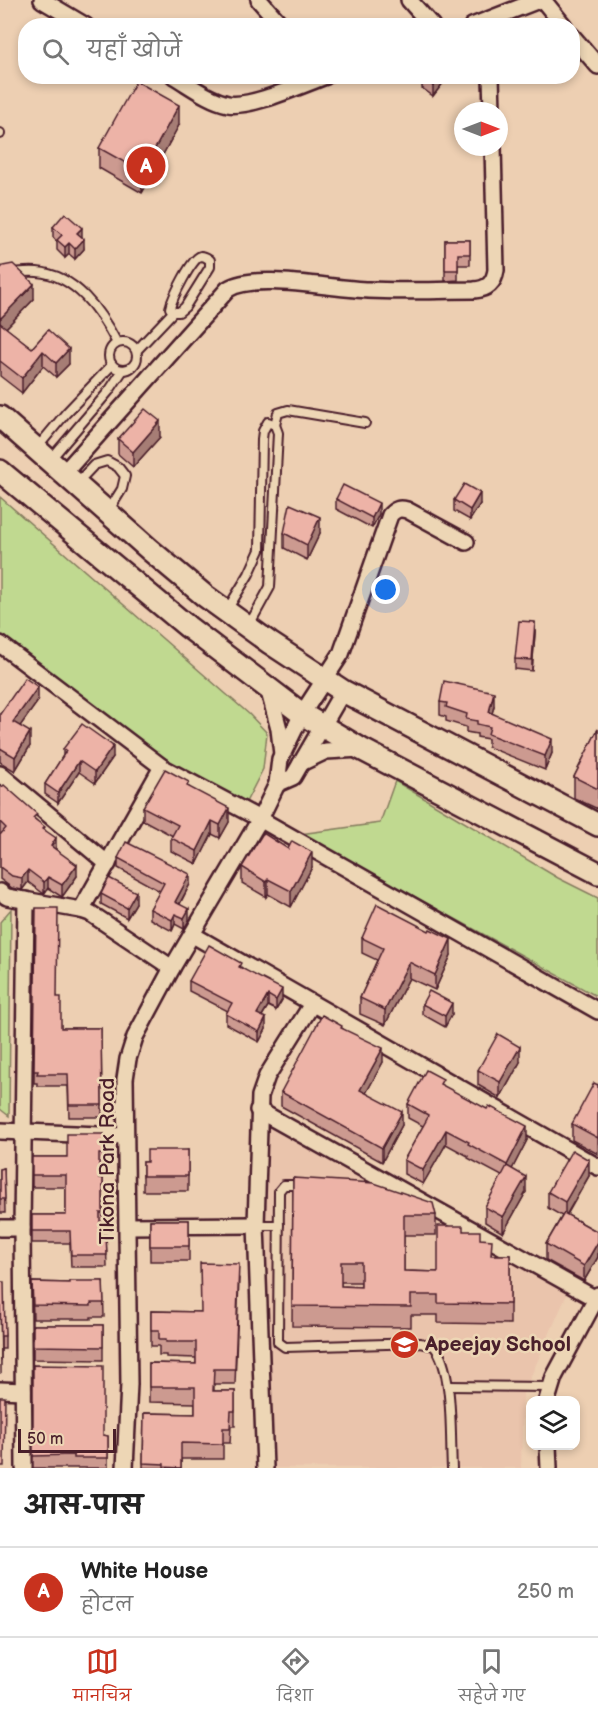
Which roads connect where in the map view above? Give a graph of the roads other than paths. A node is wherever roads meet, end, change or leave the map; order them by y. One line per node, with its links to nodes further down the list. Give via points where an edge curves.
1 (42, 0): 5 (street)
2 (259, 0): 6 (street)
3 (409, 0): 7 (street)
4 (541, 0): 8 (street); 9 (street)
5 (72, 18)
6 (275, 18)
7 (425, 18)
8 (500, 18)
9 (557, 18)
10 (580, 44): 11 (street)
11 (598, 66)
12 (187, 84): 13 (street, via 209,97 247,104)
13 (303, 84)
14 (491, 84): 15 (street)
15 (492, 102)
16 (493, 156): 26 (street, via 496,270 488,286 474,290 367,290 261,281 237,284)
17 (0, 274): 19 (lane, via 38,272 63,279 90,301)
18 (173, 312): 18 (lane, via 171,302 184,277 193,262 204,256 210,260 206,276 185,307); 20 (lane)
19 (117, 343): 20 (lane, via 126,341); 21 (lane, via 110,349)
20 (136, 350): 22 (lane, via 135,364)
21 (112, 365): 22 (lane); 26 (lane)
22 (123, 370): 26 (lane)
23 (0, 417): 26 (street)
24 (365, 423): 25 (lane, via 288,410 278,413)
25 (275, 425): 30 (lane, via 268,422 263,431 260,550); 31 (lane, via 278,433)
26 (56, 467): 28 (street); 28 (lane, via 107,461 118,466 125,476 122,489)
27 (0, 471): 36 (street)
28 (107, 513): 32 (street)
29 (466, 542): 35 (street, Tikona Park Road, via 407,510 395,510 341,654)
30 (255, 562): 31 (lane); 32 (lane)
31 (271, 567): 33 (lane, via 270,587)
32 (226, 611): 33 (street)
33 (248, 627): 35 (street)
34 (0, 644): 43 (street)
35 (324, 679): 37 (street); 38 (street, Tikona Park Road)
36 (268, 688): 38 (street); 41 (street, Tikona Park Road)
37 (343, 691): 39 (street, Tikona Park Road); 47 (street)
38 (302, 714): 39 (street); 41 (street, Tikona Park Road)
39 (321, 727): 40 (street); 42 (street, Tikona Park Road)
40 (361, 749): 42 (street, Tikona Park Road, via 326,751); 49 (street)
41 (282, 753): 45 (street, Tikona Park Road)
42 (301, 763): 45 (street, Tikona Park Road, via 293,777)
43 (162, 767): 46 (street); 48 (street)
44 (0, 774): 48 (street)
45 (277, 784): 46 (street, Tikona Park Road)
46 (260, 819): 53 (street, Tikona Park Road); 56 (street)
47 (598, 825)
48 (108, 864): 52 (street)
49 (598, 873)
50 (2, 898): 51 (street)
51 (26, 900): 52 (street); 59 (street)
52 (81, 910): 54 (street)
53 (193, 935): 54 (street, Tikona Park Road); 55 (street)
54 (172, 968): 60 (street, Tikona Park Road, via 131,1046 125,1079)
55 (312, 1005): 57 (street, via 267,1076); 61 (street)
56 (598, 1011)
57 (258, 1110): 63 (street); 68 (street)
58 (1, 1130): 59 (street)
59 (25, 1131): 60 (street); 67 (street)
60 (125, 1136): 65 (street, Tikona Park Road)
61 (598, 1167)
62 (310, 1186): 64 (lane, via 280,1188)
63 (256, 1225): 64 (lane); 65 (street); 76 (street)
64 (279, 1225): 69 (lane, via 280,1344 428,1344 442,1358)
65 (128, 1226): 75 (street, Tikona Park Road)
66 (0, 1228): 67 (street)
67 (22, 1228): 71 (street)
68 (597, 1297): 72 (street)
69 (448, 1386): 72 (lane); 77 (lane)
70 (0, 1390): 71 (street)
71 (23, 1391): 74 (street)
72 (548, 1394)
73 (548, 1450): 78 (street)
74 (24, 1468)
75 (125, 1468)
76 (265, 1468)
77 (452, 1468)
78 (549, 1468)

